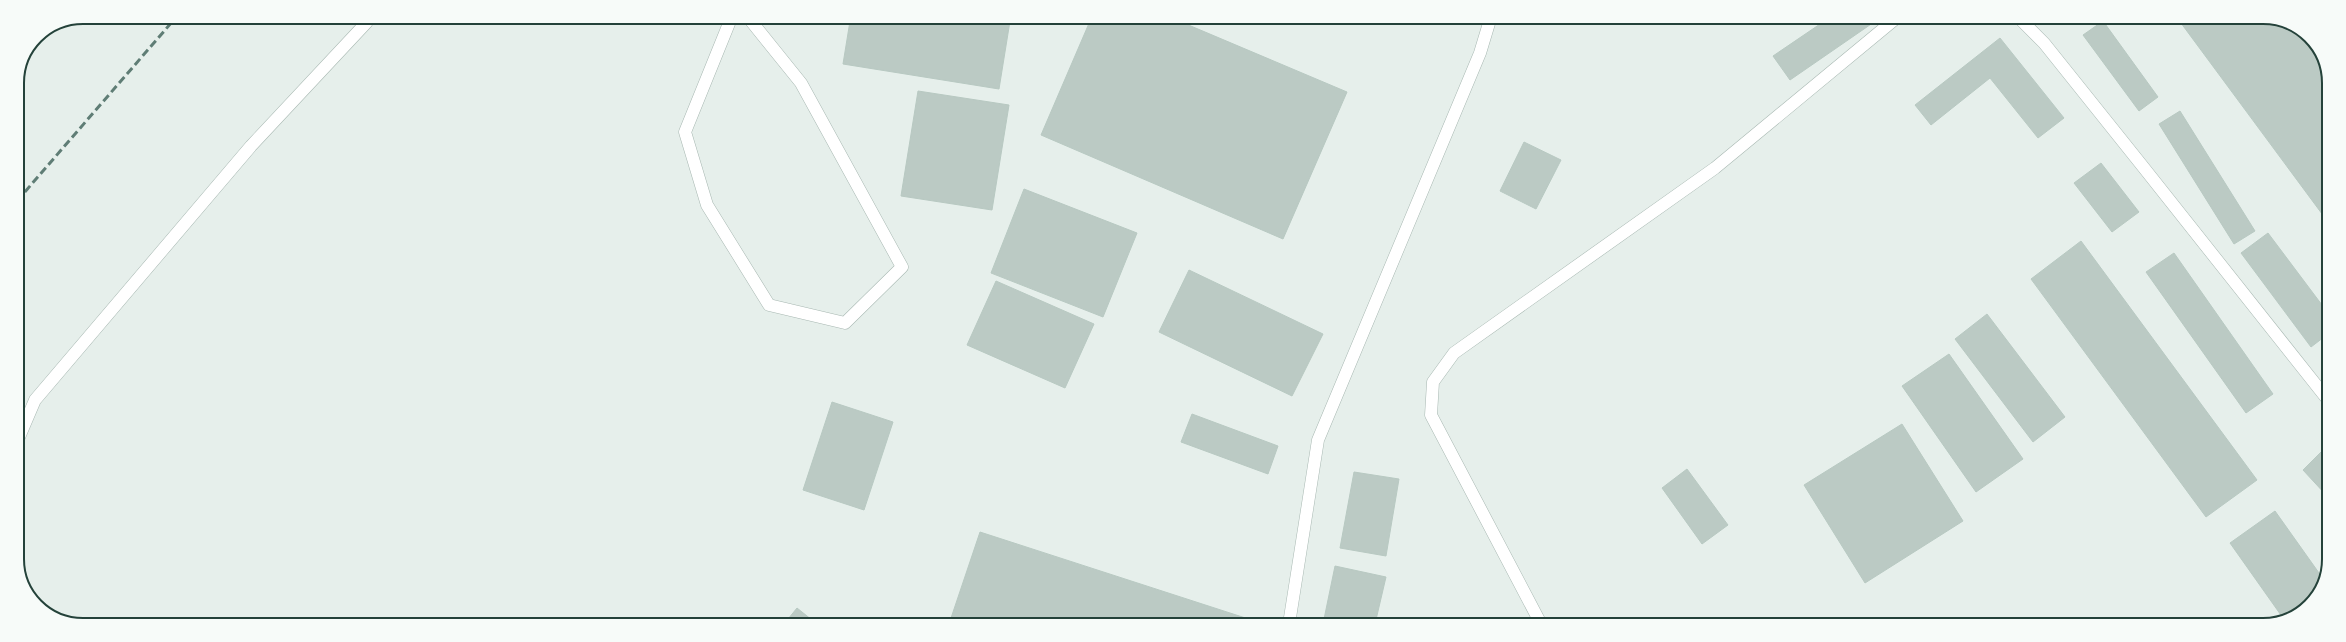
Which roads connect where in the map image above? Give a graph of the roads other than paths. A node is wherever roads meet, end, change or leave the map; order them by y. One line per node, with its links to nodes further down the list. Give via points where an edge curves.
1 (365, 24): 8 (street, via 251,146 35,400)
2 (729, 24): 3 (street, via 685,132 707,205 769,304 845,323 902,267 801,83)
3 (753, 24)
4 (1489, 24): 9 (street, via 1480,53 1318,440)
5 (1889, 24): 10 (street, via 1715,168 1454,353 1433,382 1431,415)
6 (2025, 24): 7 (street, via 2044,43)
7 (2322, 392)
8 (24, 426)
9 (1289, 618)
10 (1538, 618)

